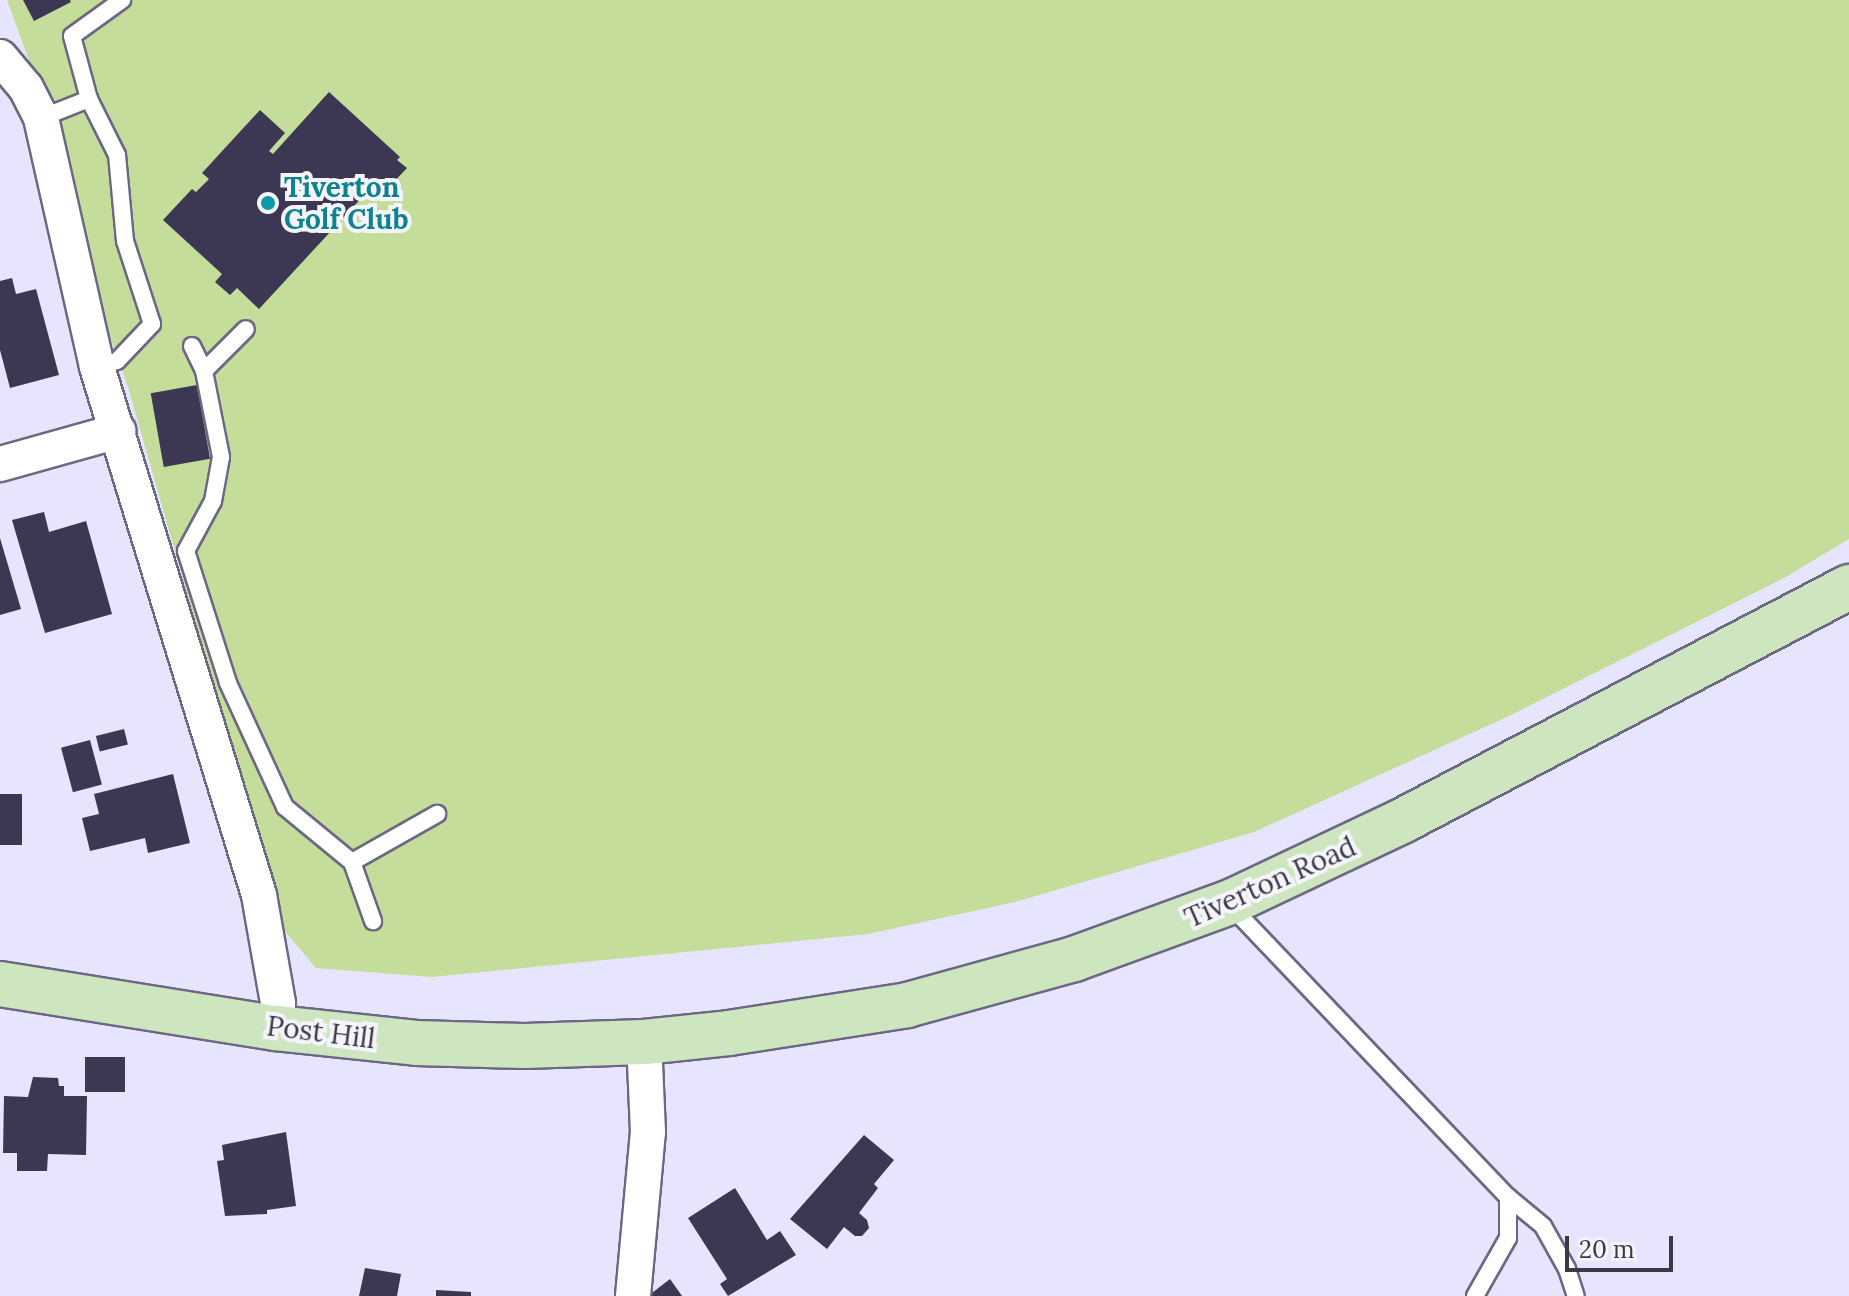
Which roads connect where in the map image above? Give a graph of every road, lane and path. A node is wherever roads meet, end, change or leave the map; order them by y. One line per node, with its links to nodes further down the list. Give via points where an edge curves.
1 (122, 0): 3 (lane, via 72,36)
2 (0, 57): 4 (street, via 26,88)
3 (89, 99): 4 (lane); 7 (lane, via 117,155 125,241 152,324 117,361)
4 (41, 118): 7 (street)
5 (246, 329): 8 (lane)
6 (192, 346): 8 (lane)
7 (97, 367): 9 (street)
8 (204, 371): 13 (lane, via 221,457 213,501 186,551 228,683 285,807)
9 (118, 431): 10 (street); 17 (street, via 259,895 278,1003)
10 (0, 464)
11 (1849, 587): 14 (street, Tiverton Road, via 1415,814)
12 (437, 814): 13 (lane)
13 (352, 862): 15 (lane)
14 (1233, 901): 18 (street, Tiverton Road, via 1074,959 907,1005); 19 (lane, via 1243,919)
15 (373, 921)
16 (0, 984): 17 (street, Post Hill)
17 (276, 1028): 18 (street, Post Hill, via 416,1043)
18 (644, 1042): 20 (street, via 648,1132)
19 (1508, 1197): 21 (lane, via 1508,1238); 22 (lane, via 1543,1226)
20 (633, 1296)
21 (1475, 1296)
22 (1576, 1296)

